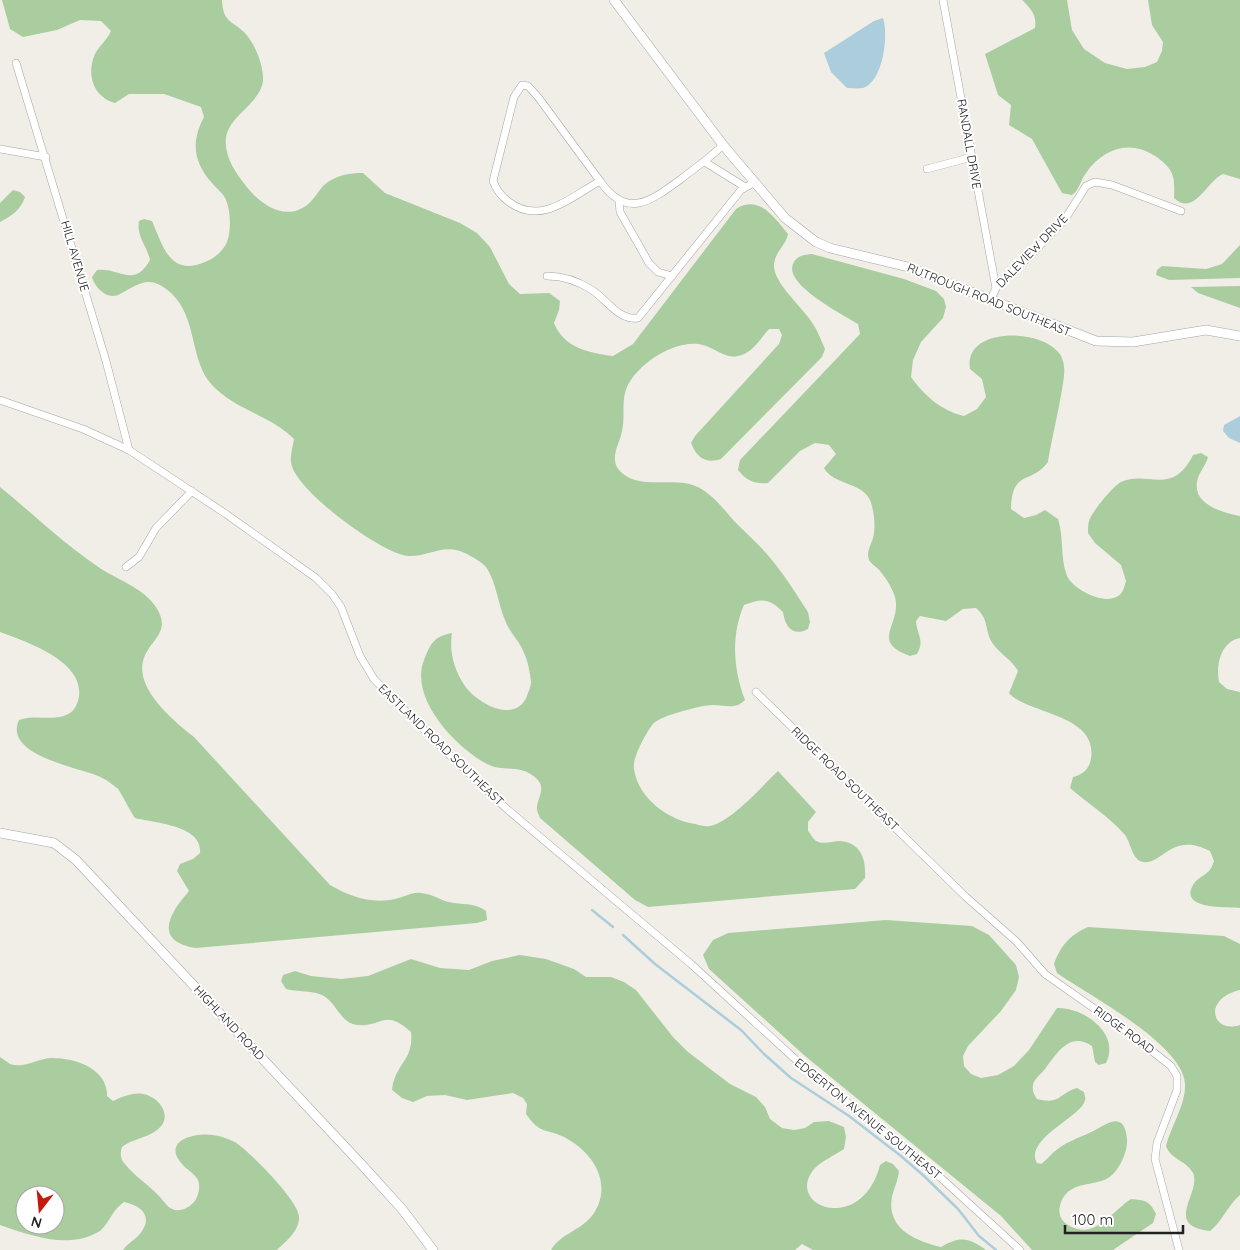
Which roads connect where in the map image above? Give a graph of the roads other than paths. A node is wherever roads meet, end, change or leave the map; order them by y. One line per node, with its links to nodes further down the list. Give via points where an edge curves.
1 (614, 0): 4 (street, RUTROUGH ROAD SOUTHEAST)
2 (943, 0): 7 (street, RANDALL DRIVE)
3 (16, 63): 6 (street, HILL AVENUE)
4 (723, 145): 8 (street); 11 (street, RUTROUGH ROAD SOUTHEAST)
5 (0, 149): 6 (street)
6 (46, 157): 21 (street, HILL AVENUE)
7 (972, 157): 9 (street); 17 (street, RANDALL DRIVE)
8 (705, 162): 12 (street); 13 (street, via 649,201 632,204)
9 (928, 169)
10 (600, 181): 10 (street, via 553,208 537,213 522,210 497,190 494,178 518,87 528,86 538,97); 13 (street)
11 (755, 182): 12 (street); 18 (street, RUTROUGH ROAD SOUTHEAST, via 792,225 816,242 908,267)
12 (745, 187): 16 (street)
13 (620, 201): 16 (street, via 620,212 649,263 658,272)
14 (1181, 211): 17 (street, DALEVIEW DRIVE, via 1112,184 1091,183 1066,219)
15 (547, 276): 16 (street, via 584,284 632,319 642,316)
16 (672, 276)
17 (996, 288): 18 (street, DALEVIEW DRIVE)
18 (990, 301): 19 (street, RUTROUGH ROAD SOUTHEAST, via 1082,337 1107,342 1133,342 1206,330)
19 (1240, 336)
20 (0, 400): 21 (street, EASTLAND ROAD SOUTHEAST, via 83,429)
21 (129, 450): 22 (street, EASTLAND ROAD SOUTHEAST)
22 (192, 491): 23 (street, via 156,528 139,557); 27 (street, EASTLAND ROAD SOUTHEAST, via 326,587 348,620 366,668 388,696 508,810)
23 (126, 567)
24 (756, 692): 26 (street, RIDGE ROAD SOUTHEAST)
25 (0, 833): 28 (street, HIGHLAND ROAD, via 54,843 76,860 363,1166)
26 (936, 864): 30 (street, RIDGE ROAD, via 966,897 1017,942 1045,974 1129,1032 1174,1070 1176,1090 1155,1152)
27 (716, 987): 29 (street, EDGERTON AVENUE SOUTHEAST, via 806,1069 941,1178)
28 (433, 1250)
29 (1020, 1250)
30 (1180, 1250)

